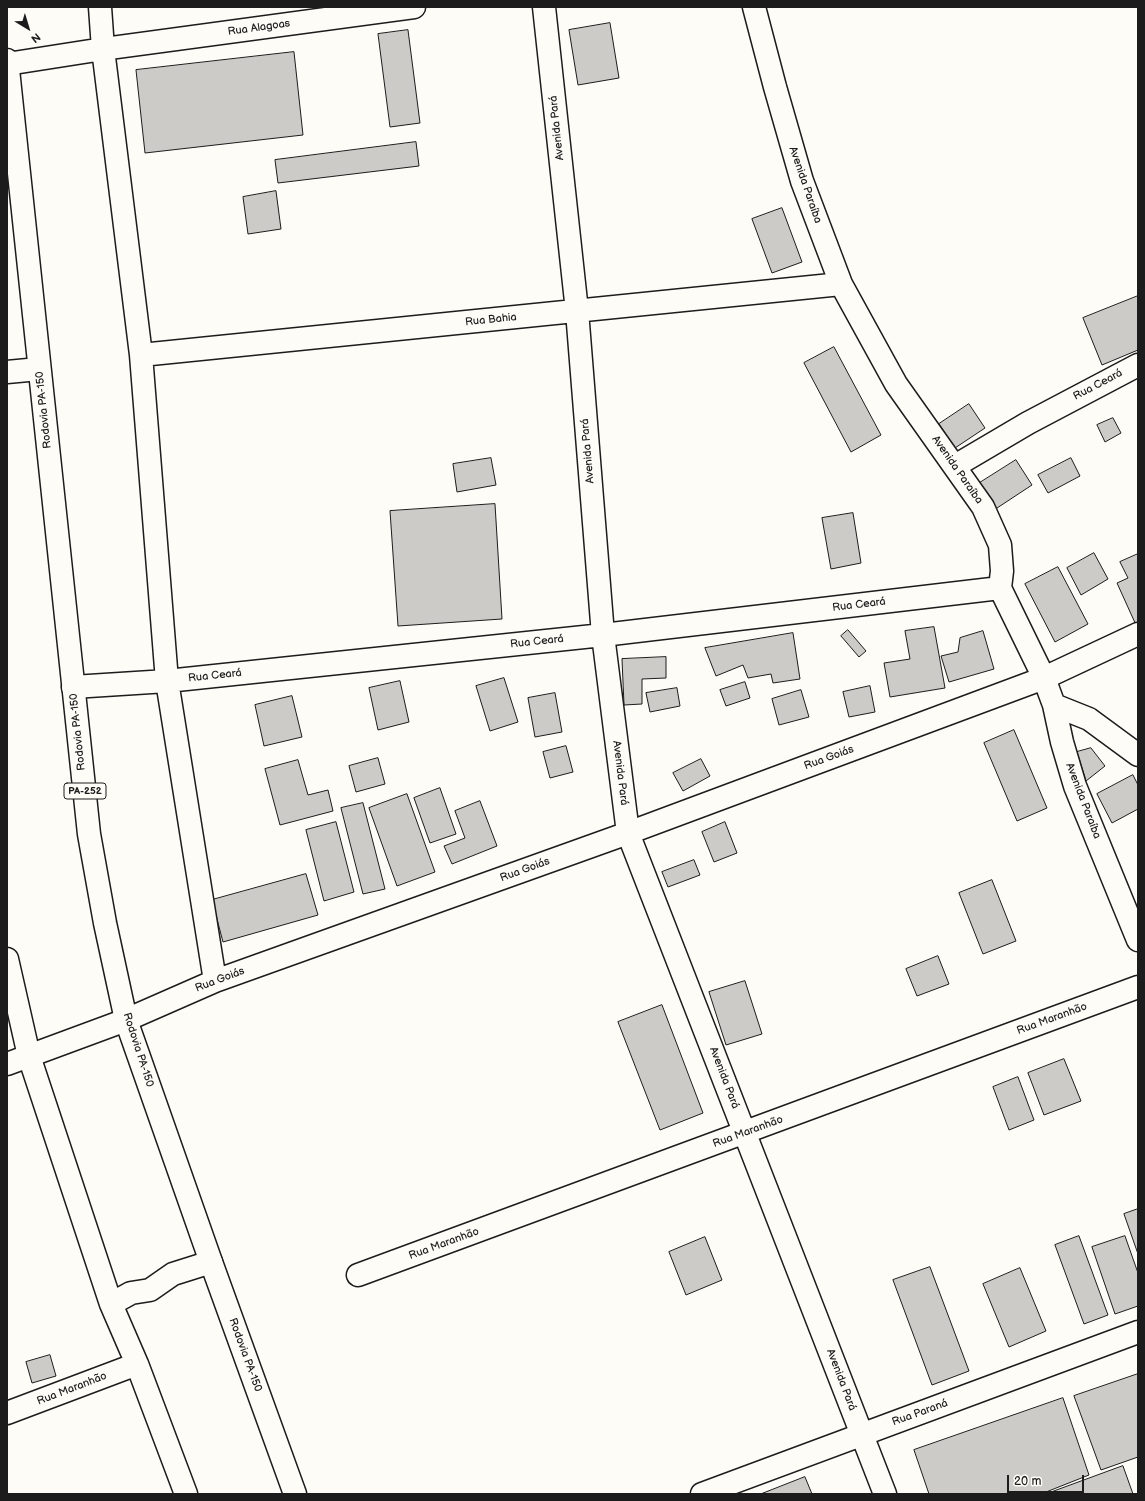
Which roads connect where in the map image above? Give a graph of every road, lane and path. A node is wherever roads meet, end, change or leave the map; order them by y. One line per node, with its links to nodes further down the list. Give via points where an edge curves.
1 (100, 7): 5 (main road)
2 (414, 7): 5 (main road, Rua Alagoas)
3 (544, 7): 9 (main road, Avenida Pará)
4 (754, 7): 8 (main road, Avenida Paraíba, via 802,181)
5 (103, 49): 7 (main road, Rua Alagoas); 10 (main road)
6 (7, 60): 7 (main road, Rodovia PA-150 / PA-252)
7 (7, 64): 12 (main road, Rodovia PA-150 / PA-252)
8 (841, 284): 9 (main road, Rua Bahia); 14 (main road, Avenida Paraíba, via 896,384)
9 (577, 311): 10 (main road, Rua Bahia); 17 (main road, Avenida Pará)
10 (141, 355): 19 (main road)
11 (1138, 364): 14 (main road, Rua Ceará, via 1028,423)
12 (39, 368): 13 (main road); 20 (main road, Rodovia PA-150 / PA-252)
13 (7, 372)
14 (955, 466): 15 (main road, Avenida Paraíba, via 983,507 1000,545)
15 (1000, 588): 17 (main road, Rua Ceará); 18 (main road, Avenida Paraíba)
16 (1138, 634): 18 (main road, Rua Goiás)
17 (603, 635): 19 (main road, Rua Ceará); 23 (main road, Avenida Pará)
18 (1044, 678): 21 (main road, Avenida Paraíba); 23 (main road, Rua Goiás)
19 (167, 681): 20 (main road, Rua Ceará); 26 (main road)
20 (73, 687): 28 (main road, Rodovia PA-150 / PA-252, via 89,834)
21 (1054, 705): 22 (main road, via 1089,719); 24 (main road, Avenida Paraíba, via 1075,786)
22 (1138, 755)
23 (628, 833): 26 (main road, Rua Goiás); 31 (main road, Avenida Pará)
24 (1138, 940)
25 (7, 959): 29 (main road)
26 (214, 981): 28 (main road, Rua Goiás)
27 (1138, 987): 31 (main road, Rua Maranhão)
28 (126, 1020): 29 (main road, Rua Goiás); 32 (main road, Rodovia PA-150 / PA-252)
29 (28, 1056): 30 (main road, Rua Goiás); 34 (main road)
30 (7, 1064)
31 (745, 1133): 33 (main road, Rua Maranhão); 38 (main road, Avenida Pará)
32 (211, 1262): 34 (main road, via 173,1274 150,1290 131,1293); 40 (main road, Rodovia PA-150 / PA-252)
33 (358, 1275)
34 (111, 1304): 36 (main road)
35 (1138, 1332): 38 (main road, Rua Paraná)
36 (137, 1364): 37 (main road, Rua Maranhão); 39 (main road)
37 (7, 1413)
38 (862, 1434): 41 (main road, Rua Paraná); 42 (main road, Avenida Pará)
39 (186, 1494)
40 (295, 1494)
41 (702, 1494)
42 (885, 1494)

